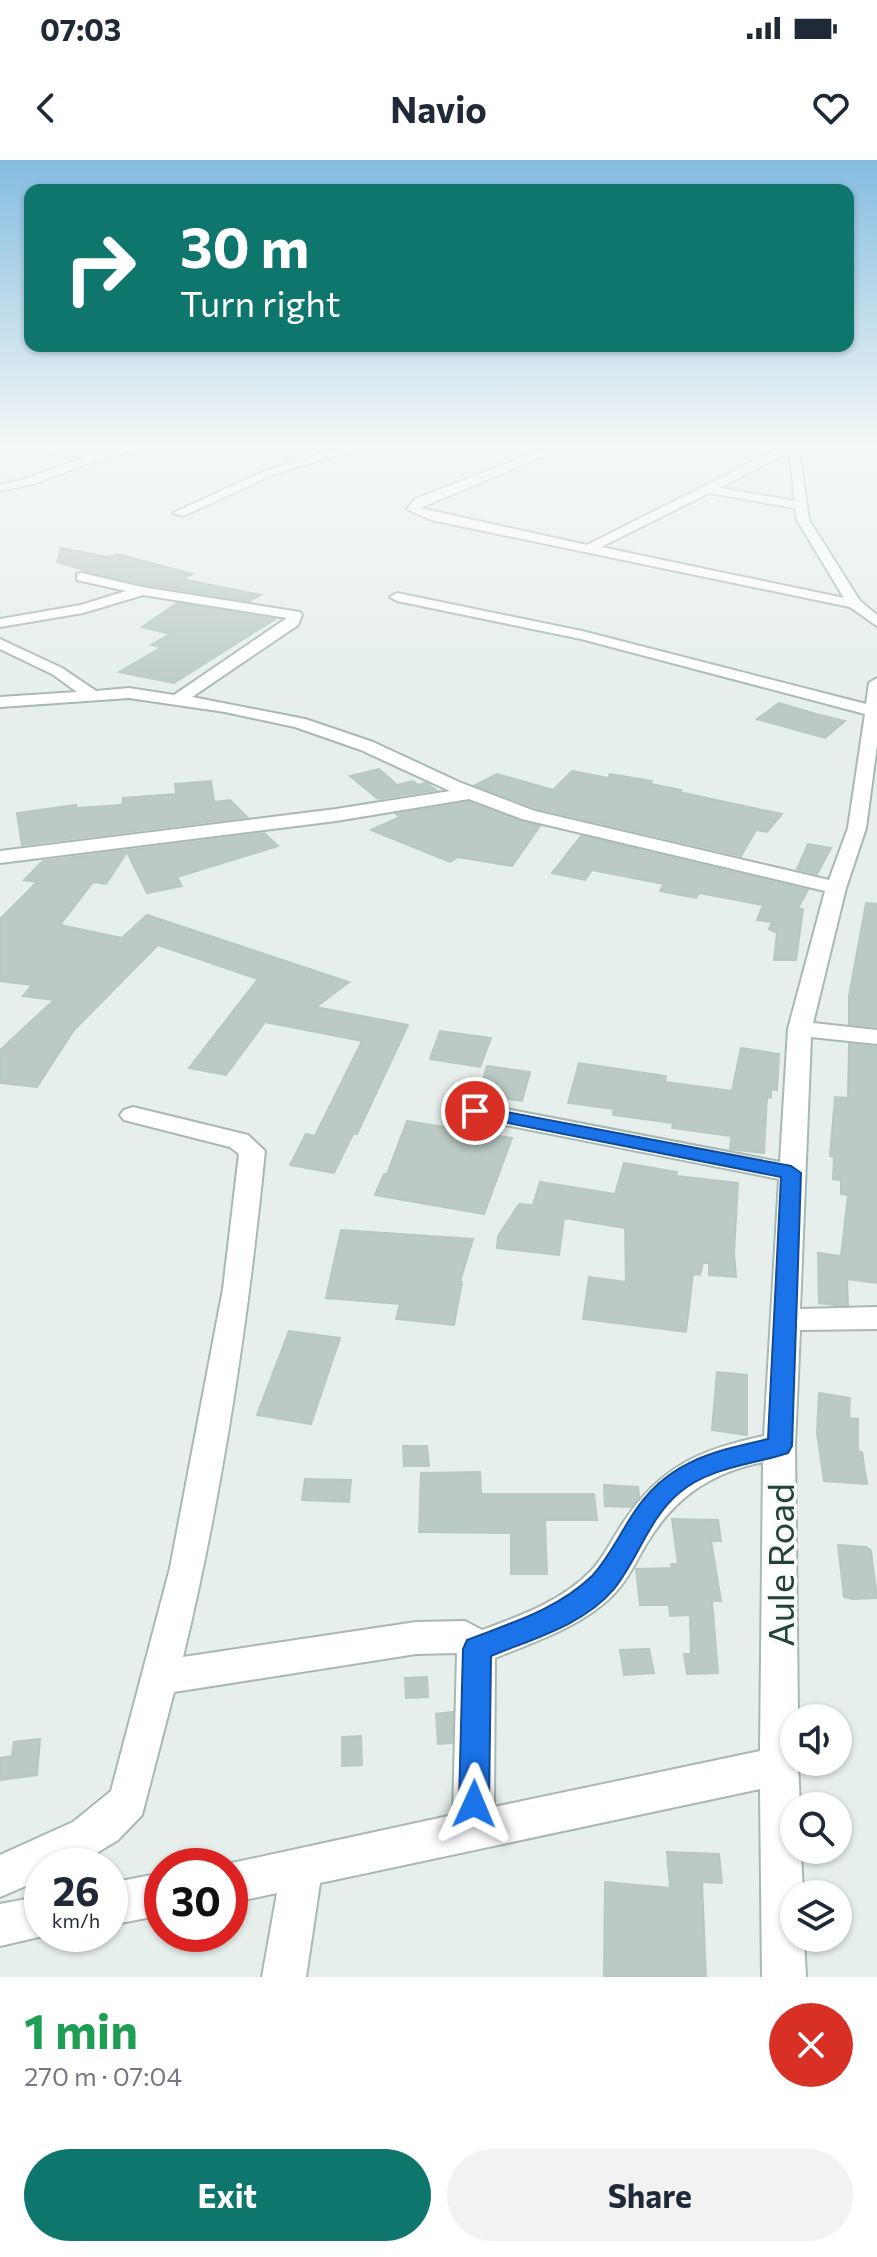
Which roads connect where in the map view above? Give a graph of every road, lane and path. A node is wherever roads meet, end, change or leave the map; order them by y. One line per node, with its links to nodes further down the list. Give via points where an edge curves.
1 (497, 530): 4 (street)
2 (626, 530): 4 (street)
3 (809, 530): 8 (street)
4 (588, 549): 8 (street)
5 (82, 577): 6 (street)
6 (142, 591): 10 (street, via 83,609); 13 (street, via 295,615 293,622)
7 (397, 597): 15 (street)
8 (855, 604): 9 (street)
9 (877, 622)
10 (0, 623)
11 (0, 643): 12 (street)
12 (90, 694): 13 (street); 14 (street)
13 (177, 700): 16 (street, via 337,735)
14 (0, 702)
15 (876, 702): 17 (street, Aule Road)
16 (470, 793): 18 (street); 19 (street, via 573,827)
17 (867, 830): 19 (street, Aule Road)
18 (1, 858)
19 (836, 888): 20 (street, Aule Road)
20 (800, 1029): 21 (street); 24 (street, Aule Road)
21 (877, 1037)
22 (475, 1111): 24 (street)
23 (133, 1115): 29 (street, via 239,1141 252,1151 253,1161 237,1289 187,1568)
24 (791, 1173): 26 (street, Aule Road)
25 (877, 1318): 26 (street)
26 (786, 1320): 27 (street, Aule Road)
27 (779, 1446): 28 (street, via 715,1461 672,1484 653,1503 604,1581 582,1601); 30 (street, Aule Road)
28 (477, 1649): 29 (street, via 465,1637 416,1638); 31 (street)
29 (161, 1677): 33 (street, via 128,1801 119,1815 104,1828)
30 (779, 1766): 31 (street); 38 (street, Aule Road)
31 (473, 1832): 32 (street)
32 (302, 1868): 34 (street); 37 (street)
33 (0, 1876)
34 (248, 1878)
35 (24, 1920): 36 (street)
36 (0, 1925)
37 (284, 1977)
38 (784, 1977)

